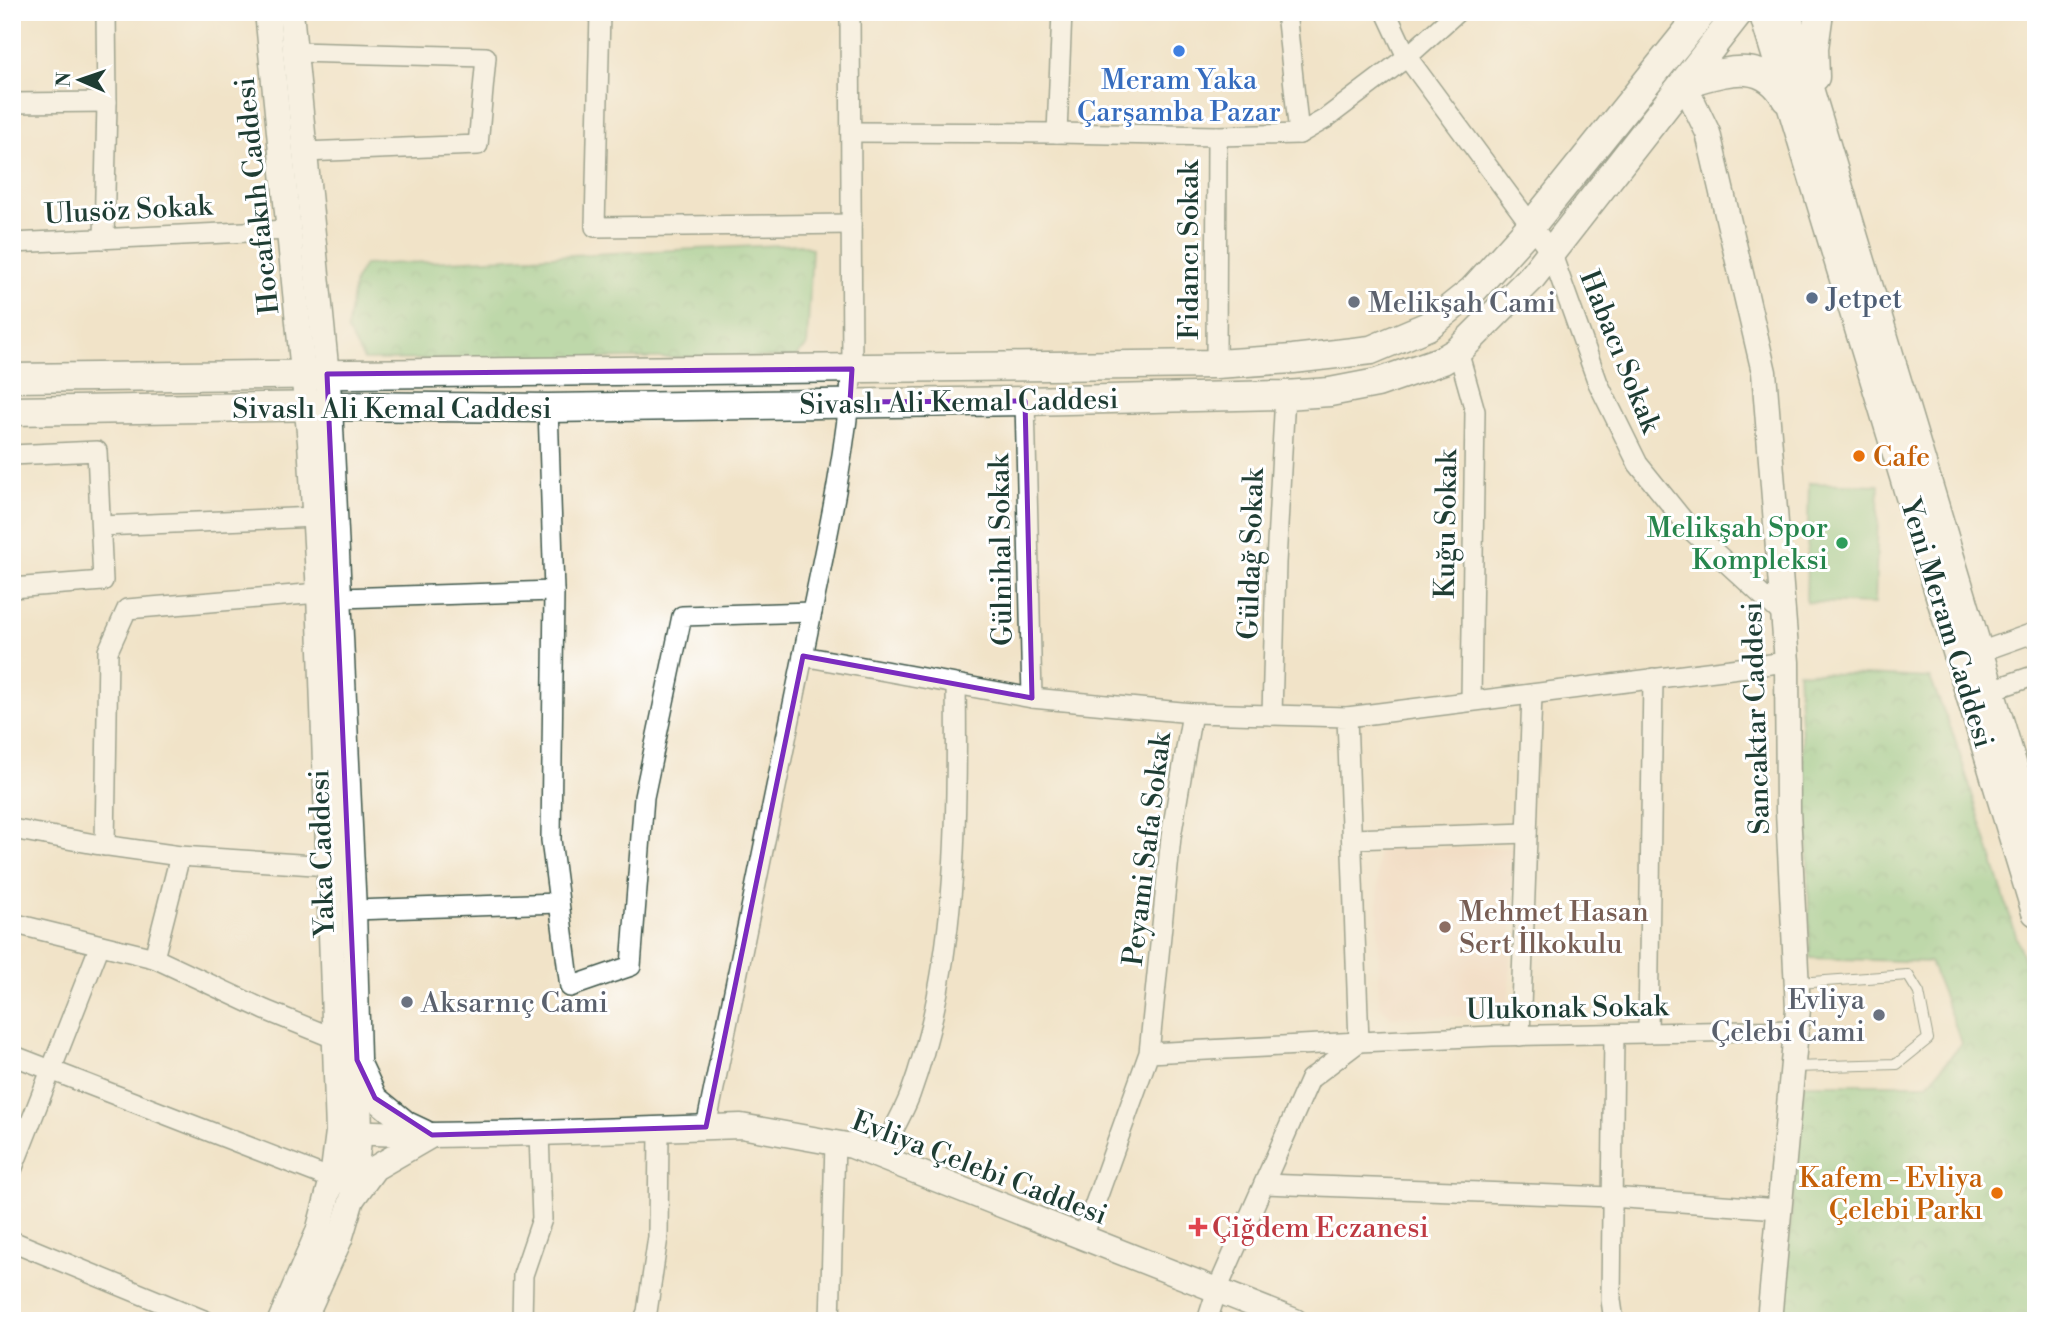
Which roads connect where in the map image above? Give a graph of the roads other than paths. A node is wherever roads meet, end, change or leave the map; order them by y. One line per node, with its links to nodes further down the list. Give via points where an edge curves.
1 (106, 12): 20 (street)
2 (267, 12): 30 (street, Hocafakıh Caddesi)
3 (291, 12): 16 (street, Hocafakıh Caddesi)
4 (600, 12): 28 (street, via 594,227)
5 (850, 12): 23 (street)
6 (1062, 12): 24 (street)
7 (1286, 12): 25 (street)
8 (1386, 12): 18 (street, Habacı Sokak)
9 (1457, 12): 18 (street)
10 (1687, 12): 17 (main road)
11 (1703, 12): 17 (main road, Sivaslı Ali Kemal Caddesi)
12 (1739, 12): 19 (main road, Sivaslı Ali Kemal Caddesi)
13 (1763, 12): 22 (main road, Yeni Meram Caddesi)
14 (1786, 12): 22 (main road, Yeni Meram Caddesi)
15 (1819, 12): 22 (main road)
16 (295, 52): 27 (street, Hocafakıh Caddesi); 27 (street, via 486,57 478,145)
17 (1669, 54): 29 (main road, Sivaslı Ali Kemal Caddesi)
18 (1408, 57): 25 (street); 29 (street, Habacı Sokak)
19 (1684, 83): 22 (main road, via 1744,69 1767,75); 33 (main road, Sivaslı Ali Kemal Caddesi); 52 (street, Sancaktar Caddesi, via 1709,133 1764,372)
20 (107, 102): 21 (street); 31 (street)
21 (12, 103)
22 (1805, 114): 54 (main road, Yeni Meram Caddesi); 76 (main road, Yeni Meram Caddesi)
23 (851, 132): 24 (street); 28 (street)
24 (1057, 133): 26 (street)
25 (1299, 134): 26 (street)
26 (1217, 136): 35 (street, Fidancı Sokak)
27 (304, 152): 37 (street, Hocafakıh Caddesi)
28 (851, 224): 36 (street)
29 (1531, 226): 33 (street, Habacı Sokak); 35 (main road, Sivaslı Ali Kemal Caddesi, via 1473,290 1428,326 1371,350)
30 (288, 230): 31 (street, Ulusöz Sokak); 37 (street, Hocafakıh Caddesi)
31 (104, 239): 32 (street, Ulusöz Sokak)
32 (12, 243)
33 (1551, 252): 34 (main road, Sivaslı Ali Kemal Caddesi); 52 (street, Habacı Sokak, via 1598,383 1638,464 1692,531)
34 (1458, 351): 39 (main road, Sivaslı Ali Kemal Caddesi, via 1377,383); 63 (street, Kuğu Sokak, via 1475,411)
35 (1216, 364): 36 (main road, Sivaslı Ali Kemal Caddesi)
36 (852, 369): 37 (main road, Sivaslı Ali Kemal Caddesi); 41 (street)
37 (316, 374): 38 (main road, Sivaslı Ali Kemal Caddesi); 42 (street, Yaka Caddesi)
38 (12, 378)
39 (1284, 395): 40 (main road, Sivaslı Ali Kemal Caddesi); 65 (street, Güldağ Sokak)
40 (1025, 401): 41 (main road, Sivaslı Ali Kemal Caddesi); 62 (street, Gülnihal Sokak)
41 (850, 402): 43 (main road, Sivaslı Ali Kemal Caddesi); 51 (street)
42 (319, 407): 43 (main road, Sivaslı Ali Kemal Caddesi); 44 (main road, Sivaslı Ali Kemal Caddesi); 46 (street, Yaka Caddesi); 50 (street, Yaka Caddesi)
43 (548, 408): 49 (street)
44 (12, 411)
45 (12, 455): 47 (street, via 97,451)
46 (315, 517): 47 (street); 50 (street, Yaka Caddesi)
47 (101, 526): 48 (street, via 103,582)
48 (12, 588)
49 (555, 591): 50 (street); 74 (street, via 551,840)
50 (330, 595): 71 (street, via 127,609 108,651); 73 (street, Yaka Caddesi); 75 (street, Yaka Caddesi)
51 (812, 612): 55 (street); 74 (street, via 682,616 644,797 631,966 570,987)
52 (1782, 614): 56 (street, Sancaktar Caddesi)
53 (2036, 632): 54 (street)
54 (1977, 653): 60 (main road, Yeni Meram Caddesi)
55 (803, 656): 59 (street); 92 (street)
56 (1787, 662): 58 (street, Peyami Safa Sokak); 80 (street, Sancaktar Caddesi, via 1788,811)
57 (2036, 675): 60 (street)
58 (1653, 678): 61 (street, Peyami Safa Sokak); 82 (street)
59 (956, 685): 62 (street); 98 (street, via 951,893 937,1004 909,1096)
60 (1989, 691): 70 (main road, Yeni Meram Caddesi)
61 (1532, 694): 63 (street, Peyami Safa Sokak); 68 (street)
62 (1031, 698): 64 (street)
63 (1471, 701): 66 (street, Peyami Safa Sokak)
64 (1192, 713): 65 (street, Peyami Safa Sokak); 87 (street, Peyami Safa Sokak, via 1171,837)
65 (1272, 715): 66 (street, Peyami Safa Sokak)
66 (1347, 717): 69 (street)
67 (12, 829): 71 (street)
68 (1527, 832): 69 (street); 84 (street)
69 (1352, 839): 86 (street)
70 (2036, 843)
71 (105, 846): 72 (street)
72 (180, 856): 73 (street); 79 (street)
73 (329, 866): 85 (street, Yaka Caddesi)
74 (559, 903): 75 (street)
75 (354, 910): 89 (street, Yaka Caddesi)
76 (2036, 912)
77 (12, 923): 78 (street)
78 (100, 946): 79 (street); 91 (street)
79 (154, 958): 85 (street)
80 (1797, 984): 81 (street, Sancaktar Caddesi); 90 (lane, via 1908,975 1919,992 1928,1039 1897,1064)
81 (1796, 1030): 82 (street, Ulukonak Sokak); 90 (street, Sancaktar Caddesi)
82 (1648, 1033): 83 (street, Ulukonak Sokak)
83 (1614, 1034): 84 (street, Ulukonak Sokak); 102 (street)
84 (1520, 1036): 86 (street, Ulukonak Sokak)
85 (336, 1039): 94 (street, Yaka Caddesi)
86 (1351, 1048): 87 (street, Ulukonak Sokak); 101 (street, via 1310,1079)
87 (1149, 1053): 105 (street, Peyami Safa Sokak)
88 (12, 1055): 91 (street)
89 (358, 1060): 94 (street, Yaka Caddesi); 96 (street, via 375,1098 407,1124)
90 (1793, 1067): 104 (street, Sancaktar Caddesi)
91 (54, 1069): 99 (street); 100 (street)
92 (706, 1127): 93 (street, Evliya Çelebi Caddesi); 97 (street, Evliya Çelebi Caddesi, via 741,1126)
93 (659, 1128): 95 (street, Evliya Çelebi Caddesi); 112 (street, via 658,1237)
94 (349, 1132): 96 (street, Evliya Çelebi Caddesi); 100 (street, Yaka Caddesi); 103 (street, Yaka Caddesi)
95 (539, 1133): 96 (street, Evliya Çelebi Caddesi); 111 (street, via 542,1219 523,1275)
96 (432, 1135): 103 (street, via 375,1168)
97 (835, 1143): 98 (street, Evliya Çelebi Caddesi); 113 (street)
98 (879, 1157): 105 (street, Evliya Çelebi Caddesi)
99 (12, 1170)
100 (332, 1179): 109 (street, Yaka Caddesi, via 318,1232)
101 (1264, 1184): 102 (street); 107 (street)
102 (1611, 1197): 104 (street); 116 (street)
103 (352, 1199): 110 (street, Yaka Caddesi, via 340,1239)
104 (1779, 1209): 117 (street, Sancaktar Caddesi)
105 (1083, 1237): 107 (street, Evliya Çelebi Caddesi)
106 (12, 1241): 108 (street)
107 (1217, 1290): 114 (street); 115 (street, Evliya Çelebi Caddesi)
108 (206, 1321)
109 (280, 1321)
110 (303, 1321)
111 (522, 1321)
112 (643, 1321)
113 (830, 1321)
114 (1207, 1321)
115 (1295, 1321)
116 (1614, 1321)
117 (1769, 1321)

